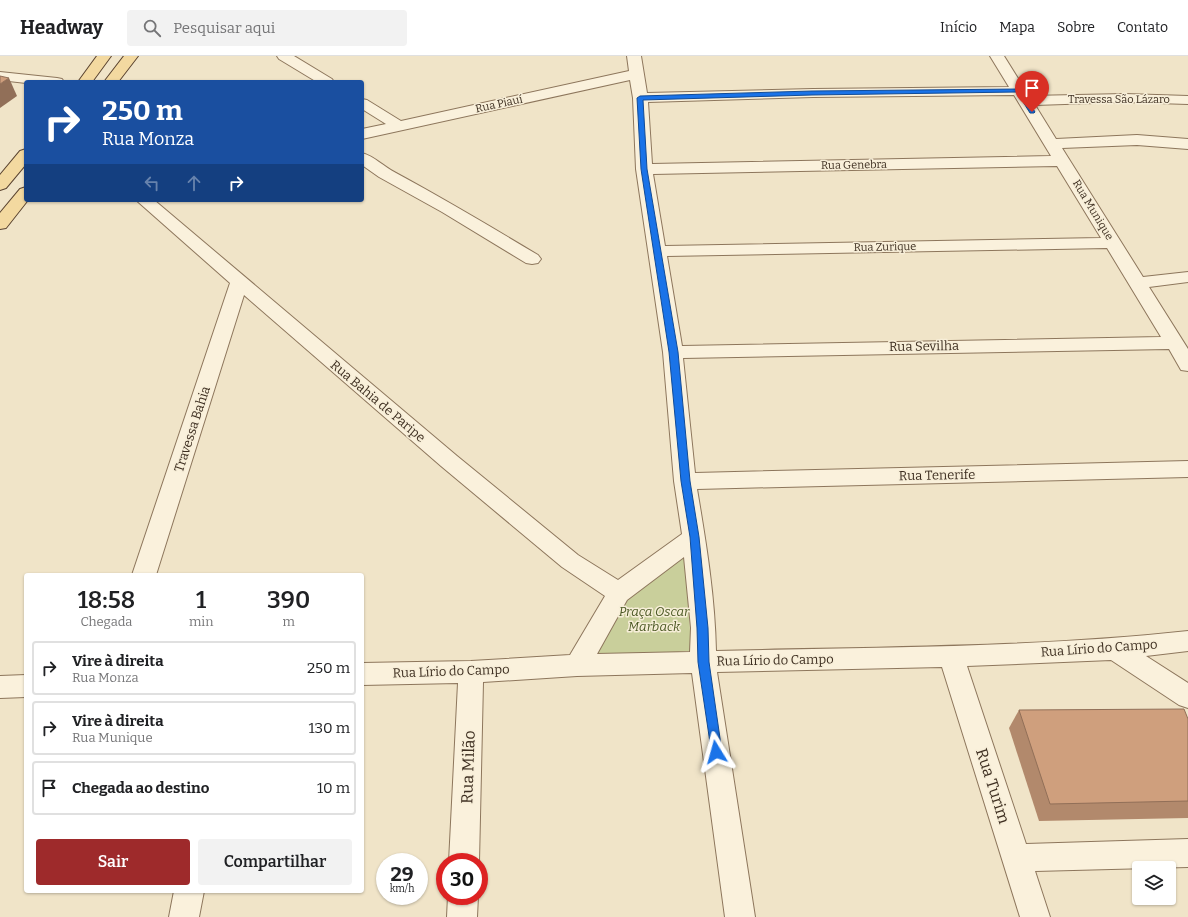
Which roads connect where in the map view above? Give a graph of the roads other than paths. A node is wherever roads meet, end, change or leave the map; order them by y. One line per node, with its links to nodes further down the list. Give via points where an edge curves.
1 (104, 56): 8 (main road)
2 (131, 56): 9 (main road)
3 (284, 56): 10 (street)
4 (997, 56): 11 (street, Rua Munique)
5 (635, 65): 12 (street); 15 (street, Rua Piauí)
6 (0, 76): 7 (street)
7 (38, 80)
8 (86, 80)
9 (113, 80)
10 (324, 80)
11 (1022, 96): 12 (street, Travessa São Lázaro, via 812,93); 13 (street, Travessa São Lázaro); 17 (street, Rua Munique)
12 (640, 98): 22 (street)
13 (1188, 100)
14 (364, 104): 15 (street)
15 (399, 126): 16 (street, Rua Piauí)
16 (364, 134)
17 (1052, 144): 18 (street, via 1115,140); 21 (street, Rua Munique)
18 (1188, 144)
19 (24, 156): 23 (main road)
20 (364, 159): 29 (street)
21 (1063, 161): 22 (street, Rua Genebra); 27 (street, Rua Munique)
22 (644, 169): 28 (street)
23 (0, 185)
24 (24, 194): 26 (main road)
25 (146, 202): 31 (street, Rua Bahia de Paripe)
26 (0, 224)
27 (1113, 243): 28 (street, Rua Zurique); 32 (street, Rua Munique)
28 (656, 251): 34 (street)
29 (532, 259)
30 (1188, 277): 32 (street)
31 (240, 283): 39 (street, Travessa Bahia); 40 (street, Rua Bahia de Paripe, via 570,561)
32 (1138, 283): 33 (street, Rua Munique)
33 (1174, 343): 34 (street, Rua Sevilha); 35 (street, Rua Munique)
34 (674, 352): 37 (street)
35 (1188, 365)
36 (1188, 469): 37 (street, Rua Tenerife)
37 (685, 481): 38 (street)
38 (694, 537): 40 (street); 44 (street, via 703,628)
39 (145, 573)
40 (619, 593): 45 (street)
41 (1188, 641): 42 (street, Rua Lírio do Campo)
42 (1115, 649): 43 (street, Rua Lírio do Campo); 48 (street)
43 (951, 656): 44 (street, Rua Lírio do Campo); 51 (street, Rua Turim)
44 (703, 662): 45 (street, Rua Lírio do Campo); 56 (street)
45 (577, 665): 46 (street, Rua Lírio do Campo)
46 (471, 672): 47 (street, Rua Lírio do Campo); 49 (street, Rua Milão)
47 (364, 674)
48 (1188, 697)
49 (464, 853)
50 (1188, 853): 51 (street)
51 (1017, 858): 57 (street, Rua Turim)
52 (189, 893): 54 (street)
53 (463, 905): 55 (street)
54 (184, 917)
55 (462, 917)
56 (740, 917)
57 (1035, 917)

